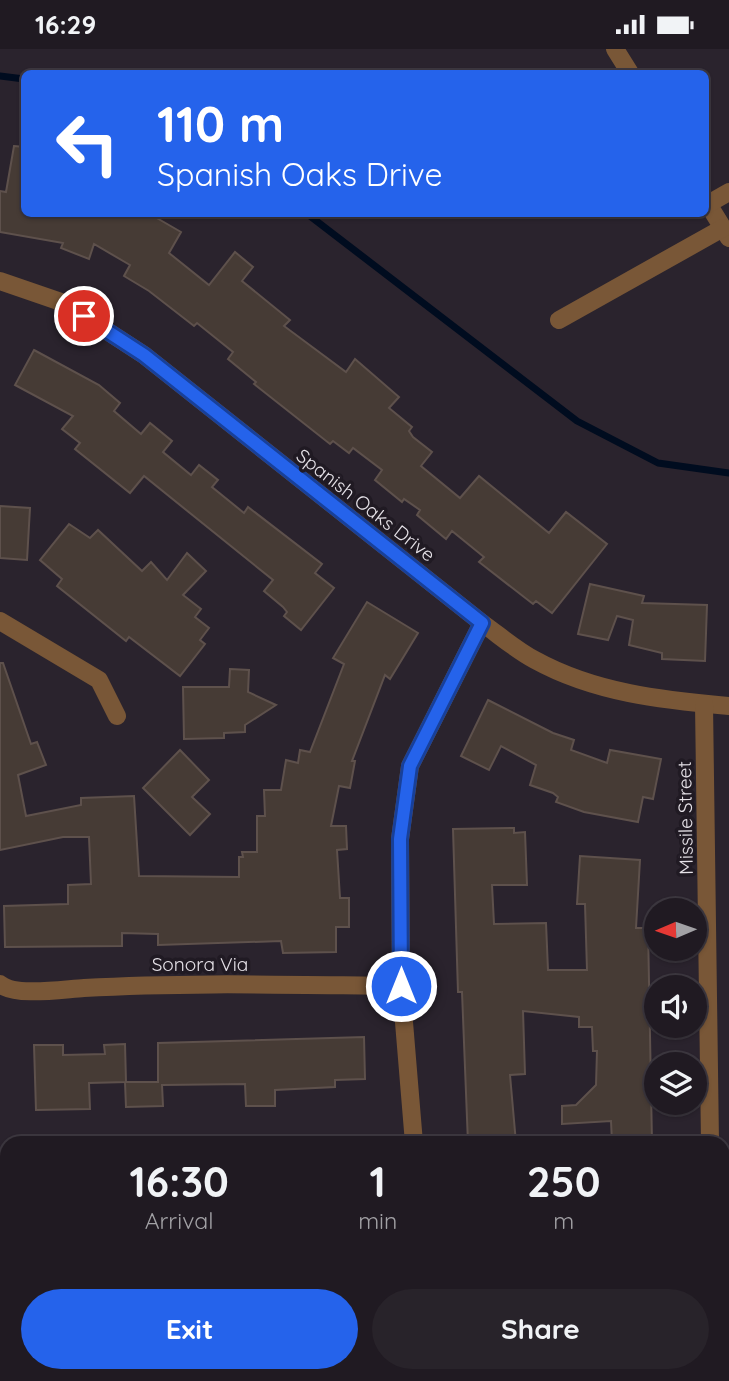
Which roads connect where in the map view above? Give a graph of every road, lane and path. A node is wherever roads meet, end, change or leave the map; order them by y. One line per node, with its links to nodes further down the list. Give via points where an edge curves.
1 (615, 49): 2 (street)
2 (628, 70)
3 (729, 192): 4 (street)
4 (709, 200)
5 (709, 204): 6 (street)
6 (726, 233): 8 (street)
7 (0, 281): 10 (street, Spanish Oaks Drive, via 64,303 144,355)
8 (559, 320)
9 (0, 621): 13 (street, via 99,680)
10 (482, 623): 11 (street, Spanish Oaks Drive, via 535,660 585,682 636,696); 15 (street, via 410,766 400,839)
11 (704, 704): 12 (street, Spanish Oaks Drive); 17 (street, Missile Street)
12 (729, 706)
13 (117, 716)
14 (0, 984): 15 (street, Sonora Via, via 5,989 28,991 149,984)
15 (401, 986): 16 (street)
16 (413, 1136)
17 (710, 1136)

